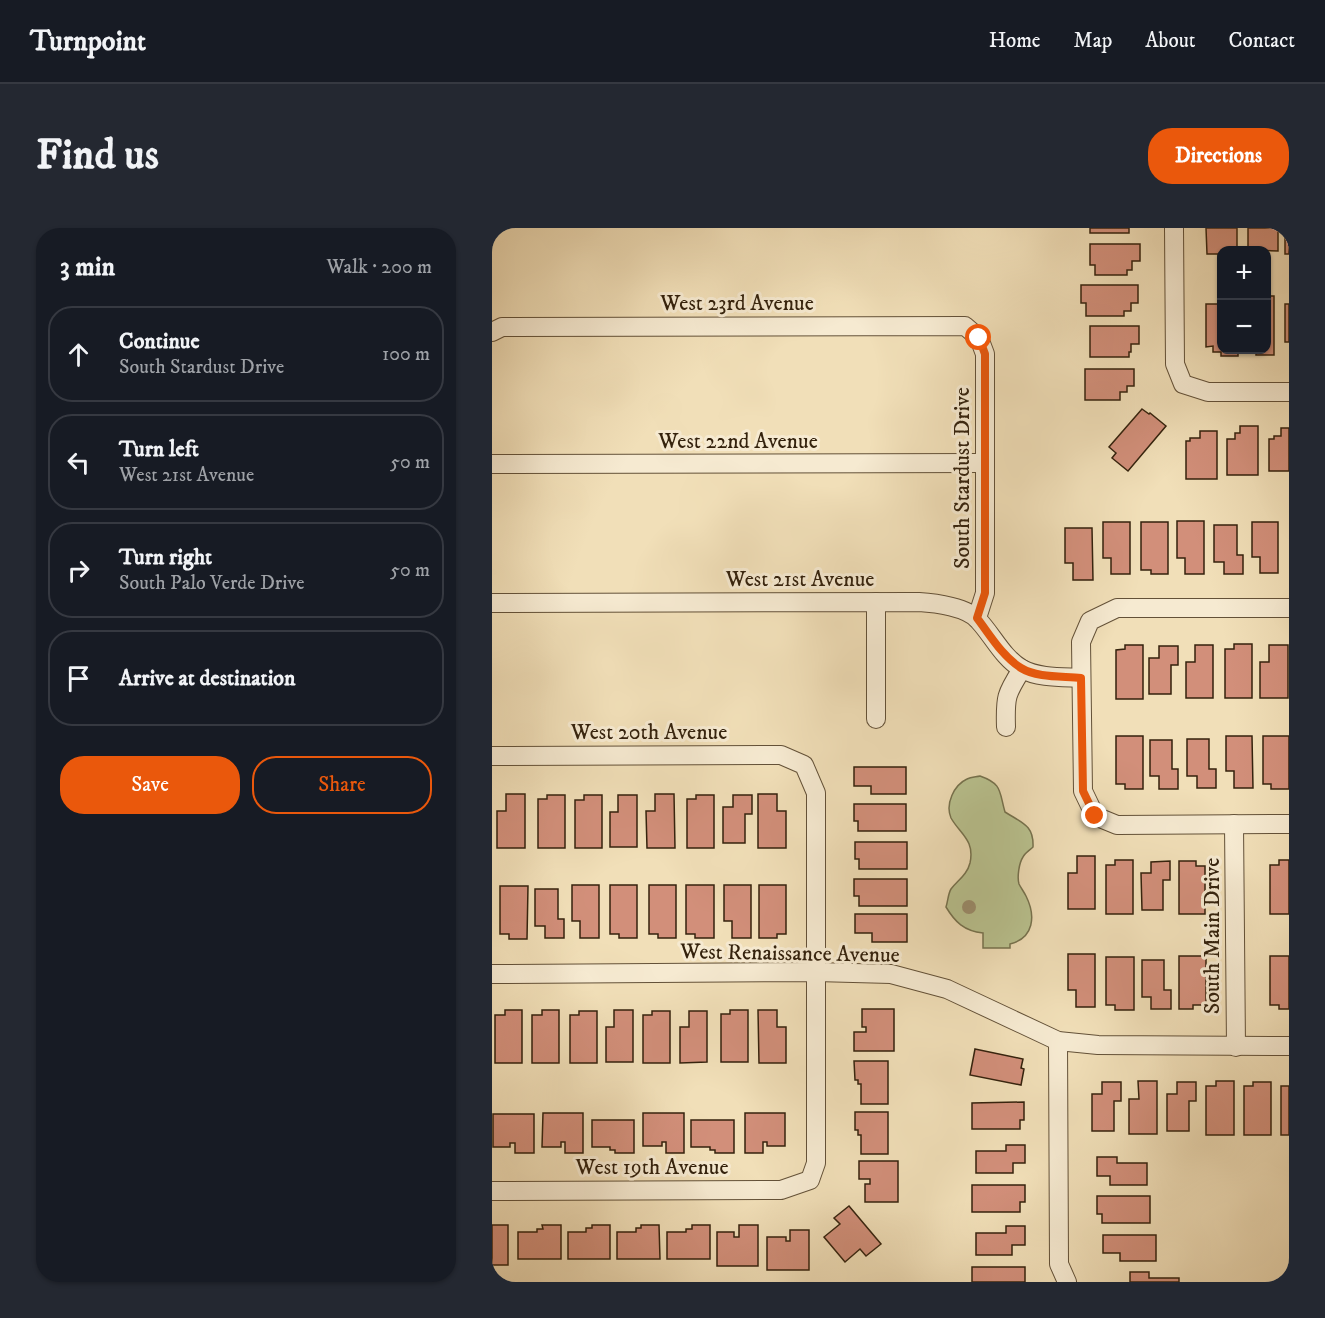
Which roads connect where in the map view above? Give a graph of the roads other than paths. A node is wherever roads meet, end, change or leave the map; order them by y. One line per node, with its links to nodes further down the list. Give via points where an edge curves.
1 (1174, 228): 4 (street, via 1175,364 1183,384 1208,392)
2 (492, 332): 3 (street, West 23rd Avenue, via 502,327 965,326)
3 (979, 338): 5 (street, South Stardust Drive, via 985,354)
4 (1289, 392)
5 (985, 463): 6 (street, West 22nd Avenue); 10 (street, South Stardust Drive, via 985,593)
6 (492, 464)
7 (876, 602): 8 (street, West 21st Avenue); 10 (street, West 21st Avenue, via 944,604); 13 (street)
8 (492, 603)
9 (1289, 609): 12 (street, via 1118,609 1090,621 1081,642)
10 (977, 618): 11 (street, via 1000,649)
11 (1022, 669): 12 (street); 14 (street, via 1005,702)
12 (1081, 678): 17 (street, via 1083,791 1095,816 1117,825)
13 (876, 719)
14 (1006, 727)
15 (492, 756): 18 (street, West 20th Avenue, via 781,755 804,765 816,793)
16 (1289, 824): 17 (street)
17 (1234, 825): 22 (street, South Main Drive)
18 (816, 972): 19 (street, West Renaissance Avenue); 20 (street, West Renaissance Avenue, via 891,974 947,989); 23 (street, West 19th Avenue, via 816,1163 810,1180 781,1190)
19 (492, 974)
20 (1058, 1041): 22 (street, West Renaissance Avenue); 24 (street, via 1059,1264)
21 (1289, 1046): 22 (street, West Renaissance Avenue)
22 (1236, 1047)
23 (492, 1191)
24 (1067, 1282)

